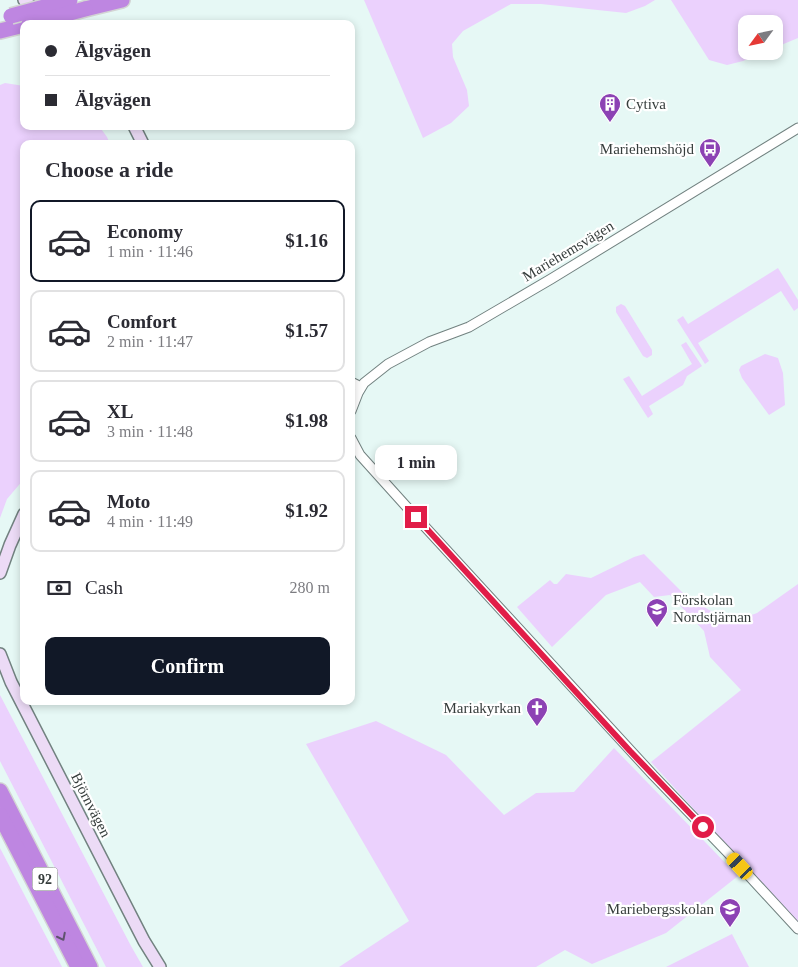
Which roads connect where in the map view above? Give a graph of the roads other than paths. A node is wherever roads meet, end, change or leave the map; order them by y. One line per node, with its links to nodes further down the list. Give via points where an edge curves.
1 (24, 0): 6 (street)
2 (70, 0): 4 (highway, bridge)
3 (122, 0): 5 (highway, bridge)
4 (22, 20)
5 (27, 20)
6 (46, 20)
7 (17, 22): 8 (highway)
8 (0, 31)
9 (798, 128): 11 (street, Mariehemsvägen, via 469,327 394,360 372,375)
10 (355, 384): 11 (street)
11 (361, 388): 12 (street)
12 (355, 402)
13 (355, 446): 21 (street, via 405,505)
14 (20, 523): 15 (street)
15 (0, 573)
16 (0, 654): 17 (street, Björnvägen)
17 (20, 700)
18 (23, 705): 24 (street, Björnvägen)
19 (0, 791): 23 (highway, 92)
20 (0, 815): 22 (highway, 92, one-way to 22)
21 (798, 930)
22 (78, 967)
23 (90, 967)
24 (160, 967)

